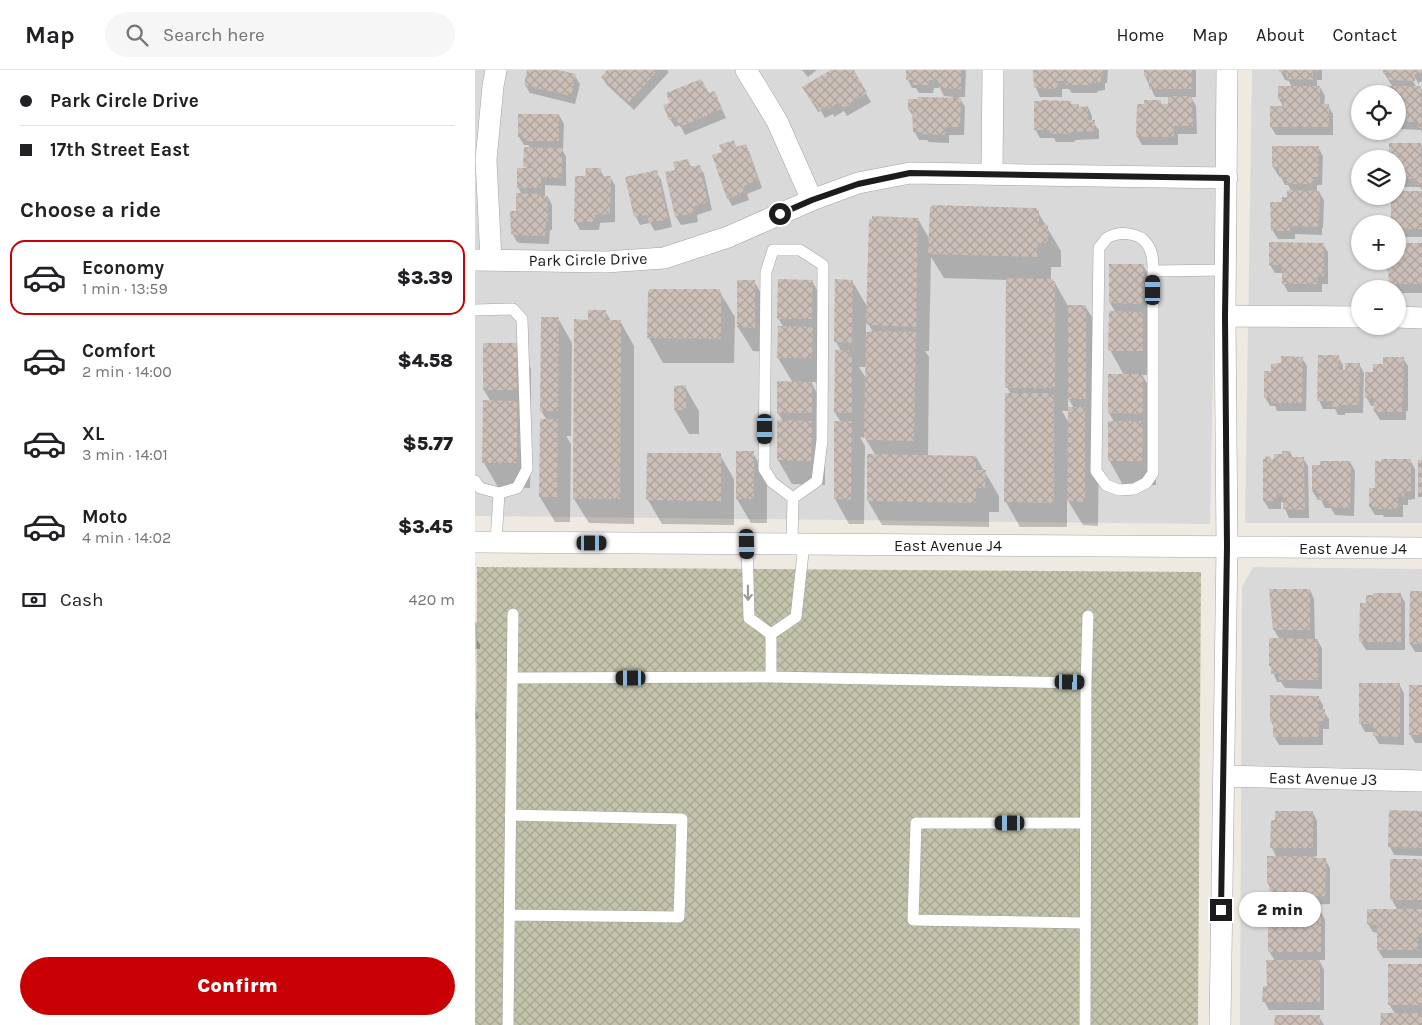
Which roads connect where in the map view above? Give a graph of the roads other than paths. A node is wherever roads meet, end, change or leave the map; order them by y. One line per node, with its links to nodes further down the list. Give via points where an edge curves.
1 (496, 70): 8 (street, via 486,160)
2 (746, 70): 7 (street, via 777,121)
3 (993, 70): 5 (street)
4 (1227, 70): 6 (street)
5 (992, 173): 6 (street, Park Circle Drive); 7 (street, Park Circle Drive, via 910,173 858,184)
6 (1227, 178): 9 (street)
7 (812, 200): 8 (street, Park Circle Drive, via 728,237 664,258 607,262)
8 (483, 260)
9 (1226, 270): 10 (lane); 12 (street)
10 (1153, 271): 10 (lane, via 1153,473 1146,483 1133,489 1119,490 1106,485 1096,471 1099,248 1106,239 1120,233 1136,235 1147,244)
11 (475, 310): 17 (lane, via 513,310 522,319 527,469 517,488)
12 (1225, 316): 13 (street); 22 (street)
13 (1351, 317)
14 (1406, 318): 15 (street)
15 (1422, 318)
16 (475, 481): 17 (lane, via 480,488)
17 (499, 493): 19 (lane)
18 (793, 498): 18 (lane, via 817,481 822,440 823,265 800,250 773,250 766,272 764,469 772,482); 21 (lane)
19 (485, 542): 20 (street, East Avenue J4)
20 (747, 544): 21 (street, East Avenue J4); 26 (lane, one-way to 26, via 749,618)
21 (798, 544): 22 (street, East Avenue J4); 26 (lane, via 796,617)
22 (1227, 547): 23 (street, East Avenue J4); 30 (street)
23 (1422, 548)
24 (513, 614): 28 (lane)
25 (1088, 616): 29 (lane)
26 (771, 634): 27 (lane)
27 (771, 677): 28 (lane); 29 (lane)
28 (512, 678): 32 (lane)
29 (1086, 683): 33 (lane)
30 (1224, 776): 31 (street, East Avenue J3); 38 (street)
31 (1422, 781)
32 (510, 815): 34 (lane); 34 (lane, via 682,819 679,917)
33 (1085, 823): 35 (lane); 35 (lane, via 916,823 913,920)
34 (509, 916): 36 (lane)
35 (1085, 923): 37 (lane)
36 (508, 1025)
37 (1085, 1025)
38 (1219, 1025)

